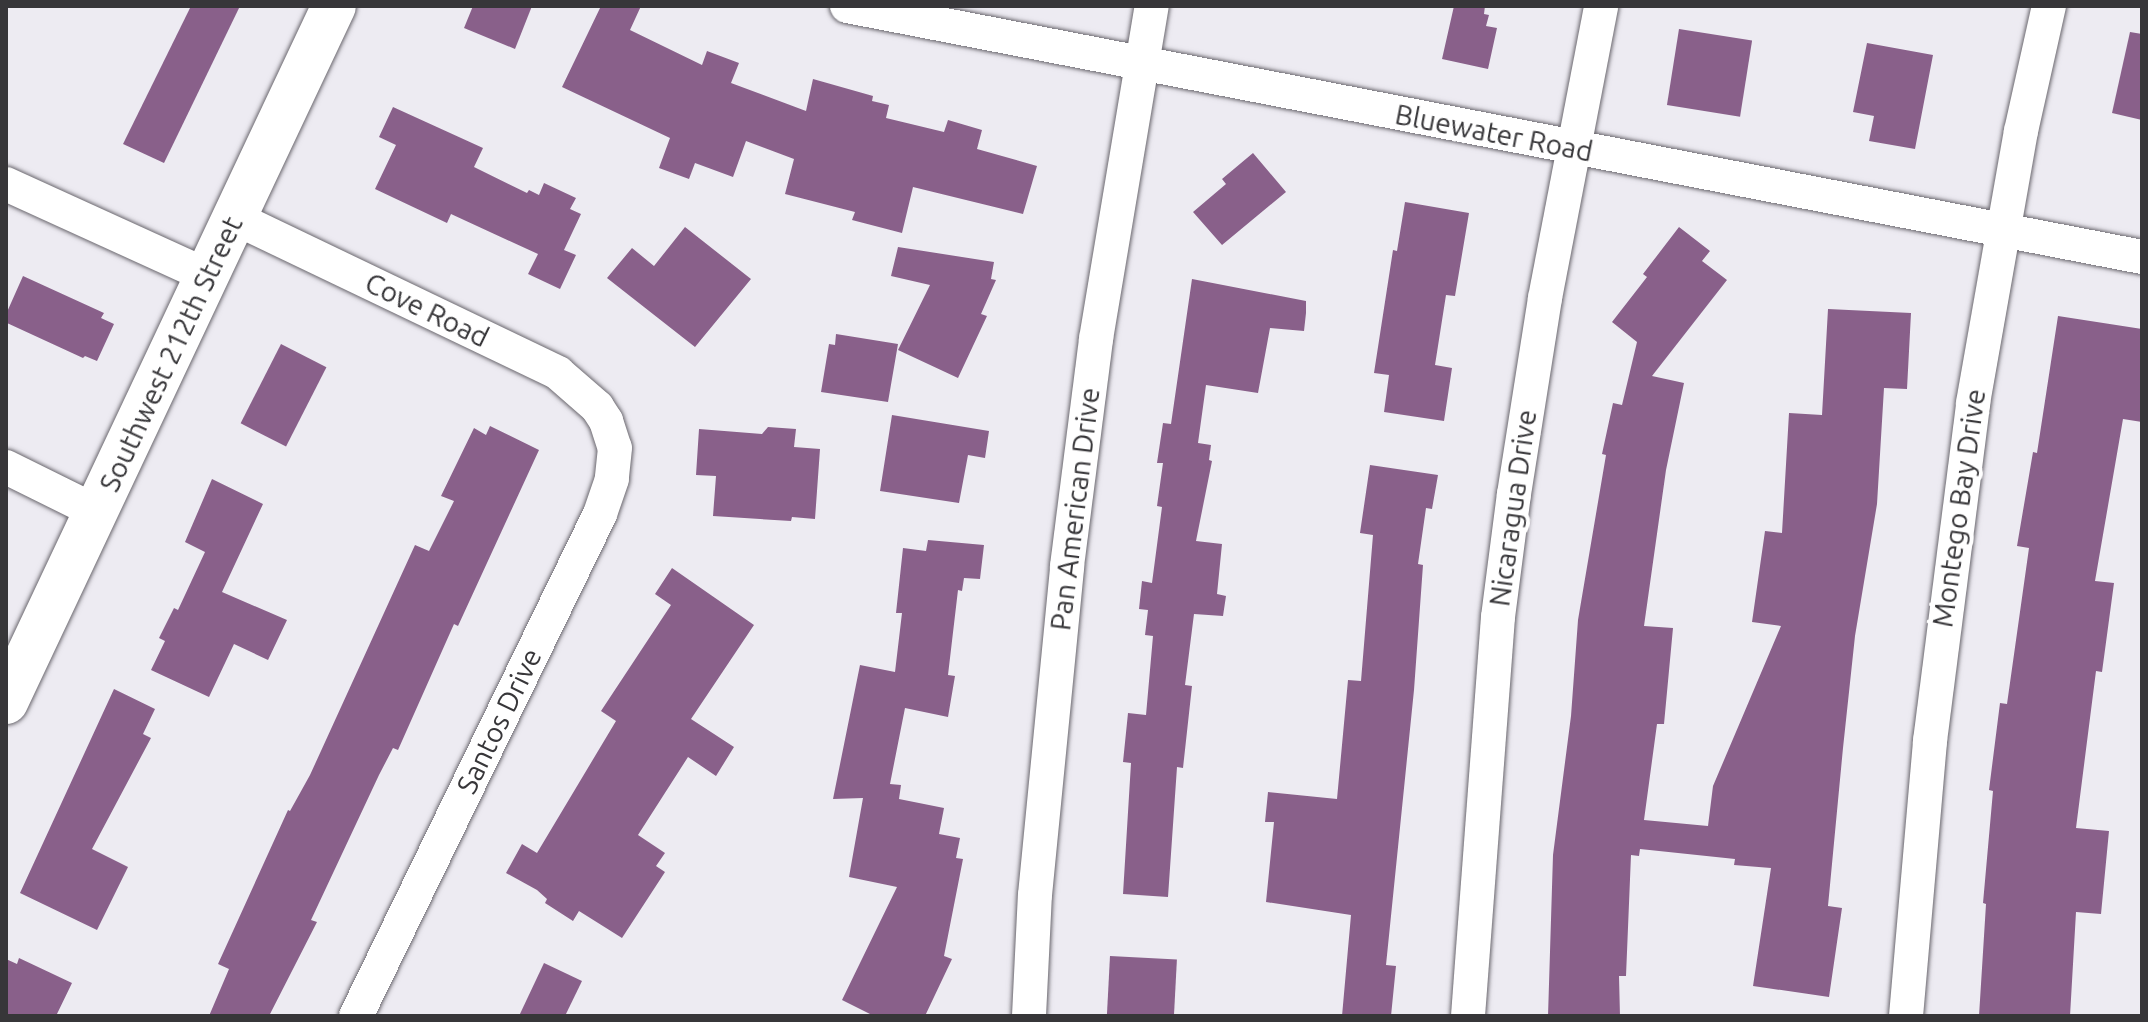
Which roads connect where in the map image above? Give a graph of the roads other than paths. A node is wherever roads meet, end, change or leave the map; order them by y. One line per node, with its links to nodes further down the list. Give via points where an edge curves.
1 (334, 6): 9 (street, Southwest 212th Street)
2 (847, 6): 6 (street, Bluewater Road)
3 (1152, 6): 6 (street, Pan American Drive)
4 (1601, 6): 7 (street, Nicaragua Drive)
5 (2049, 6): 10 (street, Montego Bay Drive)
6 (1140, 62): 7 (street, Bluewater Road); 18 (street, Pan American Drive, via 1067,566 1035,895)
7 (1573, 149): 10 (street, Bluewater Road); 19 (street, Nicaragua Drive, via 1528,403 1498,617)
8 (6, 184): 12 (street)
9 (235, 218): 12 (street, Southwest 212th Street); 13 (street, Cove Road, via 558,373 585,394)
10 (2003, 229): 11 (street, Bluewater Road); 20 (street, Montego Bay Drive, via 1942,631)
11 (2142, 257)
12 (206, 275): 15 (street, Southwest 212th Street)
13 (606, 421): 17 (street, Santos Drive, via 615,462 600,514)
14 (6, 467): 15 (street)
15 (97, 512): 16 (street, Southwest 212th Street)
16 (6, 702)
17 (356, 1016)
18 (1029, 1016)
19 (1468, 1016)
20 (1906, 1016)

